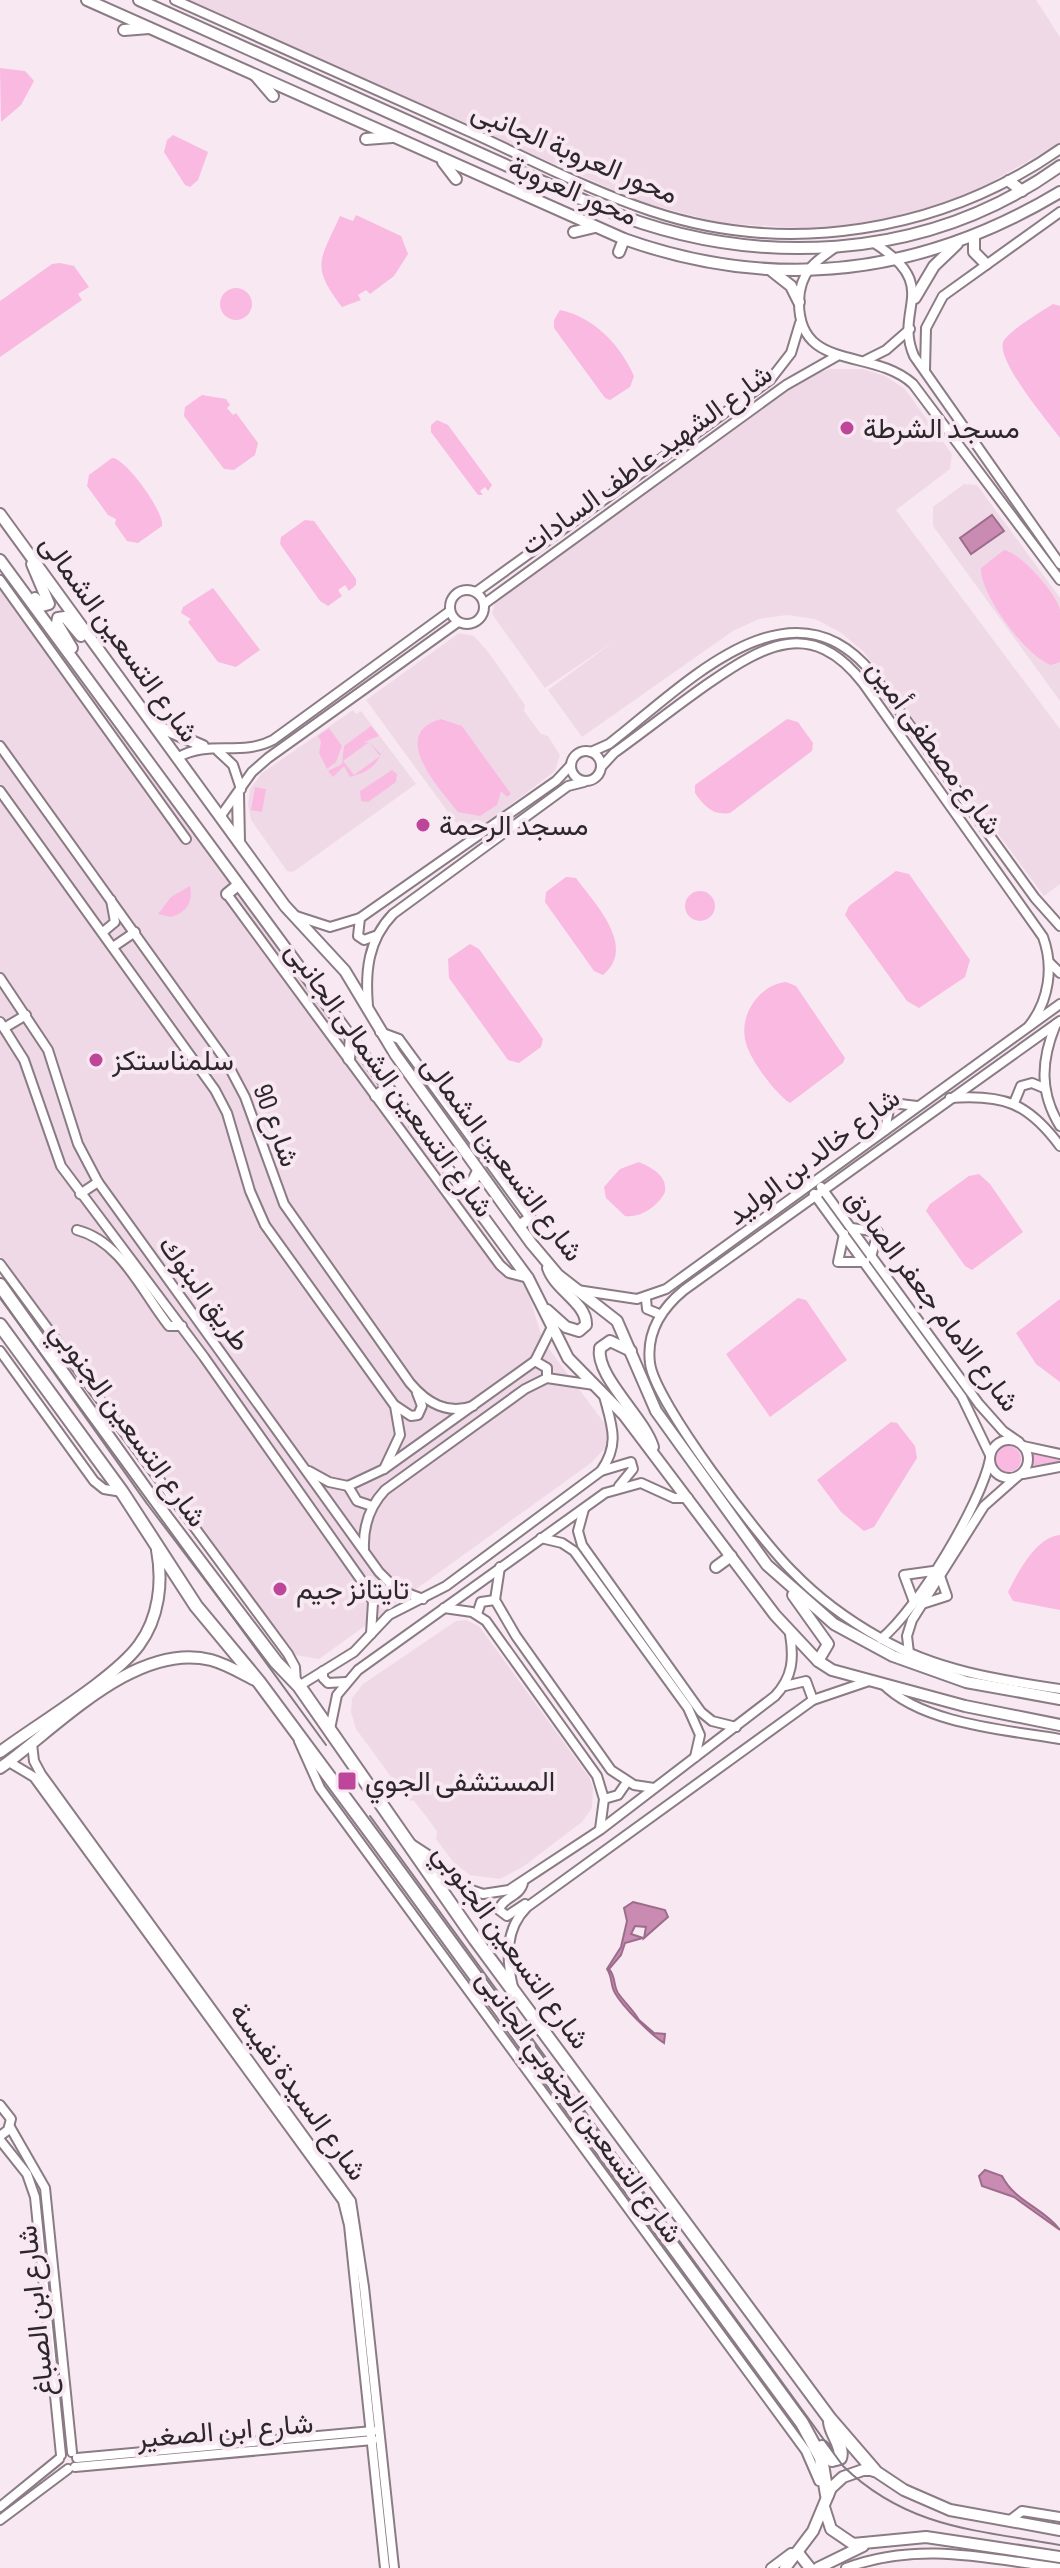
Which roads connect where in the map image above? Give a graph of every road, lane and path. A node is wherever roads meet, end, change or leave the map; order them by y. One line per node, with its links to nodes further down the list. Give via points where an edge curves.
1 (87, 0): 5 (main road, محور العروبة)
2 (139, 0): 4 (main road, محور العروبة)
3 (175, 0): 24 (street, محور العروبة الجانبى, via 625,202 708,226)
4 (196, 25): 7 (main road, محور العروبة); 8 (main road, via 198,38)
5 (152, 27): 6 (main road); 8 (main road, محور العروبة)
6 (124, 30)
7 (229, 39): 9 (main road, via 218,49); 30 (main road, محور العروبة, via 626,218 716,242)
8 (188, 45): 9 (main road, محور العروبة)
9 (218, 58): 10 (main road, محور العروبة)
10 (254, 73): 11 (main road); 12 (main road, محور العروبة)
11 (273, 96)
12 (393, 137): 13 (main road); 15 (main road, محور العروبة)
13 (366, 139)
14 (1060, 149): 18 (street, محور العروبة الجانبى)
15 (442, 160): 17 (main road); 22 (main road, محور العروبة)
16 (1060, 166): 19 (main road, محور العروبة)
17 (456, 179)
18 (1009, 181): 19 (main road); 24 (street, محور العروبة الجانبى, via 908,220)
19 (1022, 191): 28 (main road, محور العروبة, via 960,219)
20 (1060, 192): 25 (main road, محور العروبة)
21 (1060, 212): 33 (street)
22 (595, 227): 23 (main road); 26 (main road, محور العروبة)
23 (574, 232)
24 (795, 234): 30 (main road)
25 (974, 237): 27 (main road, محور العروبة); 33 (main road, via 974,252)
26 (624, 239): 31 (main road); 34 (main road, محور العروبة, via 683,258)
27 (961, 241): 32 (main road, محور العروبة); 36 (main road, via 934,266)
28 (874, 243): 29 (main road, محور العروبة); 32 (street)
29 (836, 247): 30 (main road, محور العروبة); 35 (street)
30 (795, 249)
31 (619, 252)
32 (896, 259): 35 (main road, محور العروبة); 36 (street)
33 (986, 264): 42 (street, via 936,305 923,343)
34 (770, 270): 35 (main road, محور العروبة); 37 (main road, via 791,286)
35 (806, 270): 37 (street)
36 (915, 298): 39 (street)
37 (799, 302): 38 (street)
38 (800, 322): 40 (street, via 818,348); 43 (street, شارع الشهيد عاطف السادات, via 791,353 770,380)
39 (910, 329): 41 (street); 42 (street, via 909,345)
40 (837, 356): 41 (street); 45 (street, شارع الشهيد عاطف السادات, via 786,385)
41 (866, 360): 54 (street, via 895,370 921,394)
42 (926, 375): 52 (street)
43 (648, 470): 44 (street, شارع الشهيد عاطف السادات); 45 (street)
44 (638, 477): 46 (street); 56 (street, شارع الشهيد عاطف السادات)
45 (654, 480): 46 (street, شارع الشهيد عاطف السادات)
46 (645, 487): 57 (street, شارع الشهيد عاطف السادات)
47 (0, 514): 49 (main road, شارع التسعين الشمالى)
48 (34, 539): 49 (main road)
49 (23, 546): 50 (main road, شارع التسعين الشمالى)
50 (32, 558): 55 (main road, via 49,604 42,606); 60 (main road, شارع التسعين الشمالى)
51 (0, 560): 55 (main road, شارع التسعين الشمالى)
52 (1060, 564)
53 (0, 580): 78 (street)
54 (1060, 580)
55 (18, 585): 61 (main road, شارع التسعين الشمالى)
56 (476, 592): 57 (street); 58 (street, via 457,592)
57 (484, 604): 59 (street, via 478,621)
58 (450, 611): 59 (street); 63 (street)
59 (458, 622): 65 (street)
60 (98, 648): 61 (main road, via 65,617 58,618); 66 (main road, شارع التسعين الشمالى)
61 (84, 674): 77 (main road, شارع التسعين الشمالى)
62 (696, 677): 64 (street); 69 (street, شارع مصطفى أمين); 87 (street, شارع مصطفى أمين, via 746,643 778,632 811,633 851,650)
63 (350, 685): 65 (street); 68 (street, via 263,745 241,750)
64 (703, 687): 72 (street, شارع مصطفى أمين); 92 (street, شارع مصطفى أمين, via 772,646 809,646 844,661 1031,917)
65 (356, 695): 75 (street, via 260,764)
66 (155, 725): 68 (main road); 70 (main road, شارع التسعين الشمالى)
67 (0, 746): 84 (street, شارع 90)
68 (209, 747): 70 (street); 75 (street, via 233,765)
69 (591, 752): 71 (street, via 579,753); 72 (street)
70 (177, 758): 76 (main road, شارع التسعين الشمالى)
71 (571, 765): 73 (street, via 574,776); 79 (street)
72 (602, 766): 73 (street, via 595,779)
73 (584, 782): 81 (street, via 568,786)
74 (0, 791): 88 (street, شارع 90)
75 (240, 792): 76 (street); 80 (main road)
76 (220, 817): 80 (main road, شارع التسعين الشمالى)
77 (195, 824): 78 (main road); 82 (main road, شارع التسعين الشمالى)
78 (185, 836)
79 (471, 841): 81 (street); 86 (street)
80 (240, 844): 85 (main road, شارع التسعين الشمالى)
81 (478, 852): 90 (street, via 409,899)
82 (238, 885): 83 (main road); 102 (main road, شارع التسعين الشمالى)
83 (227, 894): 103 (street, شارع التسعين الشمالى الجانبى)
84 (111, 900): 88 (street, via 115,922); 89 (street, شارع 90)
85 (290, 914): 86 (street, via 330,927); 96 (main road, شارع التسعين الشمالى, via 340,965)
86 (360, 918): 90 (street, via 358,936)
87 (1060, 926)
88 (103, 932): 91 (street, شارع 90)
89 (135, 932): 91 (street); 147 (street, شارع 90, via 233,1073 284,1204)
90 (375, 936): 96 (street, via 366,974)
91 (113, 947): 149 (street, شارع 90, via 222,1101 265,1225)
92 (1050, 963): 93 (street); 100 (street, via 1043,1000)
93 (1060, 973)
94 (0, 978): 97 (street, طريق البنوك)
95 (1060, 1004): 100 (street, شارع خالد بن الوليد)
96 (368, 1010): 101 (main road, شارع التسعين الشمالى)
97 (26, 1015): 99 (street); 114 (street, طريق البنوك, via 48,1050 78,1144)
98 (1058, 1022): 105 (street, via 1046,1056); 107 (street, شارع خالد بن الوليد)
99 (2, 1025): 119 (street, طريق البنوك, via 24,1060 53,1150)
100 (1029, 1026): 109 (street, شارع خالد بن الوليد)
101 (380, 1032): 113 (main road, شارع التسعين الشمالى); 121 (street, شارع التسعين الشمالى الجانبى, via 399,1039)
102 (351, 1037): 103 (main road); 104 (main road, شارع التسعين الشمالى)
103 (349, 1059): 106 (street, شارع التسعين الشمالى الجانبى)
104 (387, 1088): 106 (main road); 115 (main road, شارع التسعين الشمالى)
105 (1044, 1088): 108 (street, via 1021,1086); 110 (street)
106 (376, 1096): 133 (street, شارع التسعين الشمالى الجانبى, via 503,1269)
107 (950, 1098): 108 (street, via 984,1096); 118 (street, شارع خالد بن الوليد)
108 (1014, 1103): 112 (street, via 1038,1119)
109 (917, 1106): 111 (street, شارع خالد بن الوليد); 111 (street, via 891,1103)
110 (1060, 1126)
111 (885, 1131): 116 (street, شارع خالد بن الوليد)
112 (1060, 1146)
113 (478, 1171): 115 (main road, via 472,1183); 117 (main road, شارع التسعين الشمالى)
114 (98, 1182): 119 (street); 122 (street, طريق البنوك)
115 (458, 1184): 120 (main road, شارع التسعين الشمالى)
116 (813, 1184): 118 (street, شارع الامام جعفر الصادق); 127 (street, شارع خالد بن الوليد)
117 (491, 1188): 120 (main road, via 475,1192); 123 (main road, شارع التسعين الشمالى)
118 (819, 1193): 125 (street, شارع الامام جعفر الصادق); 130 (street, شارع خالد بن الوليد)
119 (80, 1194): 126 (street, طريق البنوك)
120 (471, 1202): 133 (main road, شارع التسعين الشمالى)
121 (530, 1218): 123 (main road)
122 (127, 1223): 126 (street); 155 (street, طريق البنوك)
123 (519, 1226): 131 (main road, شارع التسعين الشمالى)
124 (77, 1230): 128 (street)
125 (847, 1231): 129 (street, شارع الامام جعفر الصادق); 129 (street, via 878,1232); 129 (street, via 838,1262)
126 (110, 1232): 128 (street, طريق البنوك)
127 (723, 1250): 130 (street); 136 (street, شارع خالد بن الوليد)
128 (119, 1251): 182 (street, طريق البنوك, via 182,1326)
129 (868, 1259): 151 (street, شارع الامام جعفر الصادق, via 986,1413); 154 (street, شارع الامام جعفر الصادق, via 968,1407)
130 (729, 1260): 138 (street, شارع خالد بن الوليد)
131 (546, 1263): 135 (main road, شارع التسعين الشمالى); 137 (main road, via 556,1284 585,1314 586,1325 570,1330)
132 (0, 1264): 141 (street)
133 (528, 1278): 137 (main road, شارع التسعين الشمالى)
134 (0, 1285): 141 (highway, شارع التسعين الجنوبي)
135 (577, 1290): 136 (street); 143 (main road, شارع التسعين الشمالى, via 617,1321)
136 (646, 1299): 138 (street, via 647,1309)
137 (546, 1309): 140 (main road, شارع التسعين الشمالى)
138 (659, 1314): 148 (street, via 649,1350)
139 (0, 1325): 163 (highway, شارع التسعين الجنوبي)
140 (552, 1327): 144 (street); 146 (main road, شارع التسعين الشمالى, via 568,1358)
141 (46, 1339): 162 (street); 165 (highway, شارع التسعين الجنوبي)
142 (0, 1351): 163 (street, via 94,1481)
143 (635, 1356): 148 (main road, شارع التسعين الشمالى); 153 (main road, via 614,1341 599,1353 602,1368 644,1428)
144 (535, 1361): 145 (street, via 547,1368); 150 (street)
145 (547, 1378): 146 (street); 166 (street, via 402,1477)
146 (600, 1388): 153 (main road, شارع التسعين الشمالى); 158 (street, via 615,1439)
147 (415, 1389): 149 (street, via 422,1406 418,1415); 150 (street, شارع 90, via 441,1407)
148 (652, 1390): 179 (main road, شارع التسعين الشمالى, via 661,1420); 188 (street, via 790,1570)
149 (395, 1406): 157 (street, via 400,1435)
150 (473, 1406): 157 (street)
151 (1021, 1444): 152 (street, شارع الامام جعفر الصادق); 154 (street, via 1001,1441); 159 (street, via 1029,1457)
152 (1060, 1454)
153 (656, 1456): 164 (main road, شارع التسعين الشمالى)
154 (990, 1457): 159 (street, via 999,1475); 176 (street, via 976,1498)
155 (302, 1464): 160 (street, via 320,1478); 172 (street, طريق البنوك)
156 (1060, 1467): 159 (street)
157 (384, 1469): 160 (street)
158 (601, 1471): 161 (street, via 631,1462 632,1471); 180 (street)
159 (1020, 1475): 176 (street, via 984,1506)
160 (348, 1486): 166 (street, via 353,1498)
161 (619, 1486): 164 (street, via 641,1483 674,1498); 167 (street)
162 (164, 1491): 165 (highway); 177 (street)
163 (122, 1492): 170 (highway, شارع التسعين الجنوبي)
164 (688, 1498): 173 (main road, شارع التسعين الشمالى)
165 (153, 1500): 177 (highway, شارع التسعين الجنوبي)
166 (372, 1506): 172 (street)
167 (584, 1509): 168 (street); 169 (street)
168 (541, 1538): 171 (street); 174 (street)
169 (580, 1540): 171 (street); 194 (street)
170 (156, 1544): 189 (main road, via 158,1600); 196 (highway, شارع التسعين الجنوبي, via 202,1614)
171 (570, 1547): 194 (street)
172 (364, 1550): 178 (street, طريق البنوك)
173 (731, 1556): 175 (main road); 187 (main road, شارع التسعين الشمالى)
174 (500, 1567): 181 (street); 184 (street)
175 (716, 1567)
176 (936, 1573): 183 (street); 183 (street, via 947,1596); 183 (street, via 904,1575)
177 (226, 1585): 198 (highway, شارع التسعين الجنوبي)
178 (391, 1585): 180 (street, طريق البنوك); 182 (street, via 387,1595)
179 (788, 1586): 191 (main road, via 828,1644); 201 (main road, شارع التسعين الشمالى, via 834,1624 910,1664 966,1682)
180 (423, 1599): 186 (street, via 389,1615)
181 (495, 1600): 185 (street, via 481,1602); 214 (street, via 607,1764)
182 (373, 1602): 186 (street)
183 (918, 1603): 188 (street); 190 (street, via 909,1628)
184 (443, 1608): 185 (street); 197 (street)
185 (477, 1614): 216 (street, via 597,1776)
186 (371, 1634): 193 (street)
187 (790, 1634): 191 (main road, شارع التسعين الشمالى); 199 (street, via 793,1654)
188 (881, 1639): 190 (street)
189 (136, 1649): 192 (main road, via 152,1650); 210 (main road)
190 (909, 1653): 200 (street, via 969,1672)
191 (818, 1661): 195 (main road, شارع التسعين الشمالى, via 832,1670)
192 (152, 1662): 196 (main road, via 209,1660); 209 (main road, via 118,1680)
193 (323, 1671): 197 (street, via 328,1683); 198 (street)
194 (670, 1677): 203 (street); 207 (street)
195 (877, 1680): 202 (street); 204 (main road, شارع التسعين الشمالى, via 965,1706); 208 (street, via 906,1702 942,1715)
196 (259, 1682): 222 (highway, شارع التسعين الجنوبي)
197 (346, 1682): 206 (street)
198 (297, 1684): 206 (highway, شارع التسعين الجنوبي)
199 (784, 1686): 202 (street, via 806,1681); 205 (street)
200 (1060, 1689)
201 (1060, 1699)
202 (813, 1700): 220 (street)
203 (712, 1721): 205 (street); 207 (street)
204 (1060, 1725)
205 (736, 1727): 211 (street)
206 (330, 1729): 218 (highway, شارع التسعين الجنوبي)
207 (699, 1730): 211 (street)
208 (1060, 1739)
209 (32, 1744): 212 (main road); 213 (street, شارع السيدة نفيسة)
210 (0, 1752)
211 (695, 1757): 215 (street)
212 (4, 1765): 213 (street, شارع السيدة نفيسة)
213 (35, 1773): 229 (street, شارع السيدة نفيسة, via 343,2201)
214 (627, 1782): 215 (street); 216 (street, via 618,1795)
215 (654, 1788): 217 (street)
216 (604, 1799): 217 (street)
217 (600, 1830): 219 (street)
218 (409, 1843): 219 (street, via 470,1891 496,1894); 221 (highway, شارع التسعين الجنوبي)
219 (523, 1883): 220 (street, via 521,1891 501,1904 501,1914 509,1916)
220 (537, 1900): 221 (street, via 516,1921 510,1938)
221 (514, 1992): 226 (highway, شارع التسعين الجنوبي)
222 (485, 2002): 227 (highway, شارع التسعين الجنوبي); 234 (street, شارع التسعين الجنوبي الجانبى, via 806,2451)
223 (0, 2105): 224 (street, شارع ابن الصباغ, via 10,2115)
224 (10, 2127): 225 (street); 232 (street, شارع ابن الصباغ, via 45,2188)
225 (0, 2138): 231 (street, شارع ابن الصباغ, via 27,2174 35,2197)
226 (641, 2165): 227 (highway, via 632,2177); 228 (highway, شارع التسعين الجنوبي)
227 (622, 2178): 230 (highway, شارع التسعين الجنوبي)
228 (830, 2419): 230 (highway, via 840,2458 832,2460); 233 (highway, شارع التسعين الجنوبي)
229 (374, 2435): 232 (street, شارع ابن الصغير); 243 (street, شارع السيدة نفيسة); 244 (street, شارع السيدة نفيسة)
230 (813, 2440): 234 (highway, شارع التسعين الجنوبي, via 824,2467)
231 (60, 2457): 232 (street, شارع ابن الصغير); 232 (street, via 63,2467); 235 (street)
232 (73, 2462): 237 (street)
233 (874, 2470): 234 (main road, via 848,2474); 238 (main road, شارع التسعين الجنوبي, via 939,2506)
234 (825, 2501): 240 (main road, شارع التسعين الجنوبي, via 828,2525 838,2537 853,2544); 241 (main road)
235 (0, 2507)
236 (1060, 2517): 238 (street, via 1022,2511)
237 (0, 2520)
238 (1009, 2521): 239 (main road, شارع التسعين الجنوبي)
239 (1060, 2530)
240 (871, 2543): 242 (main road, شارع التسعين الجنوبي, via 926,2537); 248 (main road)
241 (799, 2554): 245 (street, via 791,2553); 246 (main road); 247 (main road)
242 (1060, 2557)
243 (385, 2568)
244 (394, 2568)
245 (771, 2568)
246 (785, 2568)
247 (810, 2568)
248 (818, 2568)
249 (846, 2568): 250 (street, via 922,2552)
250 (1059, 2568)

